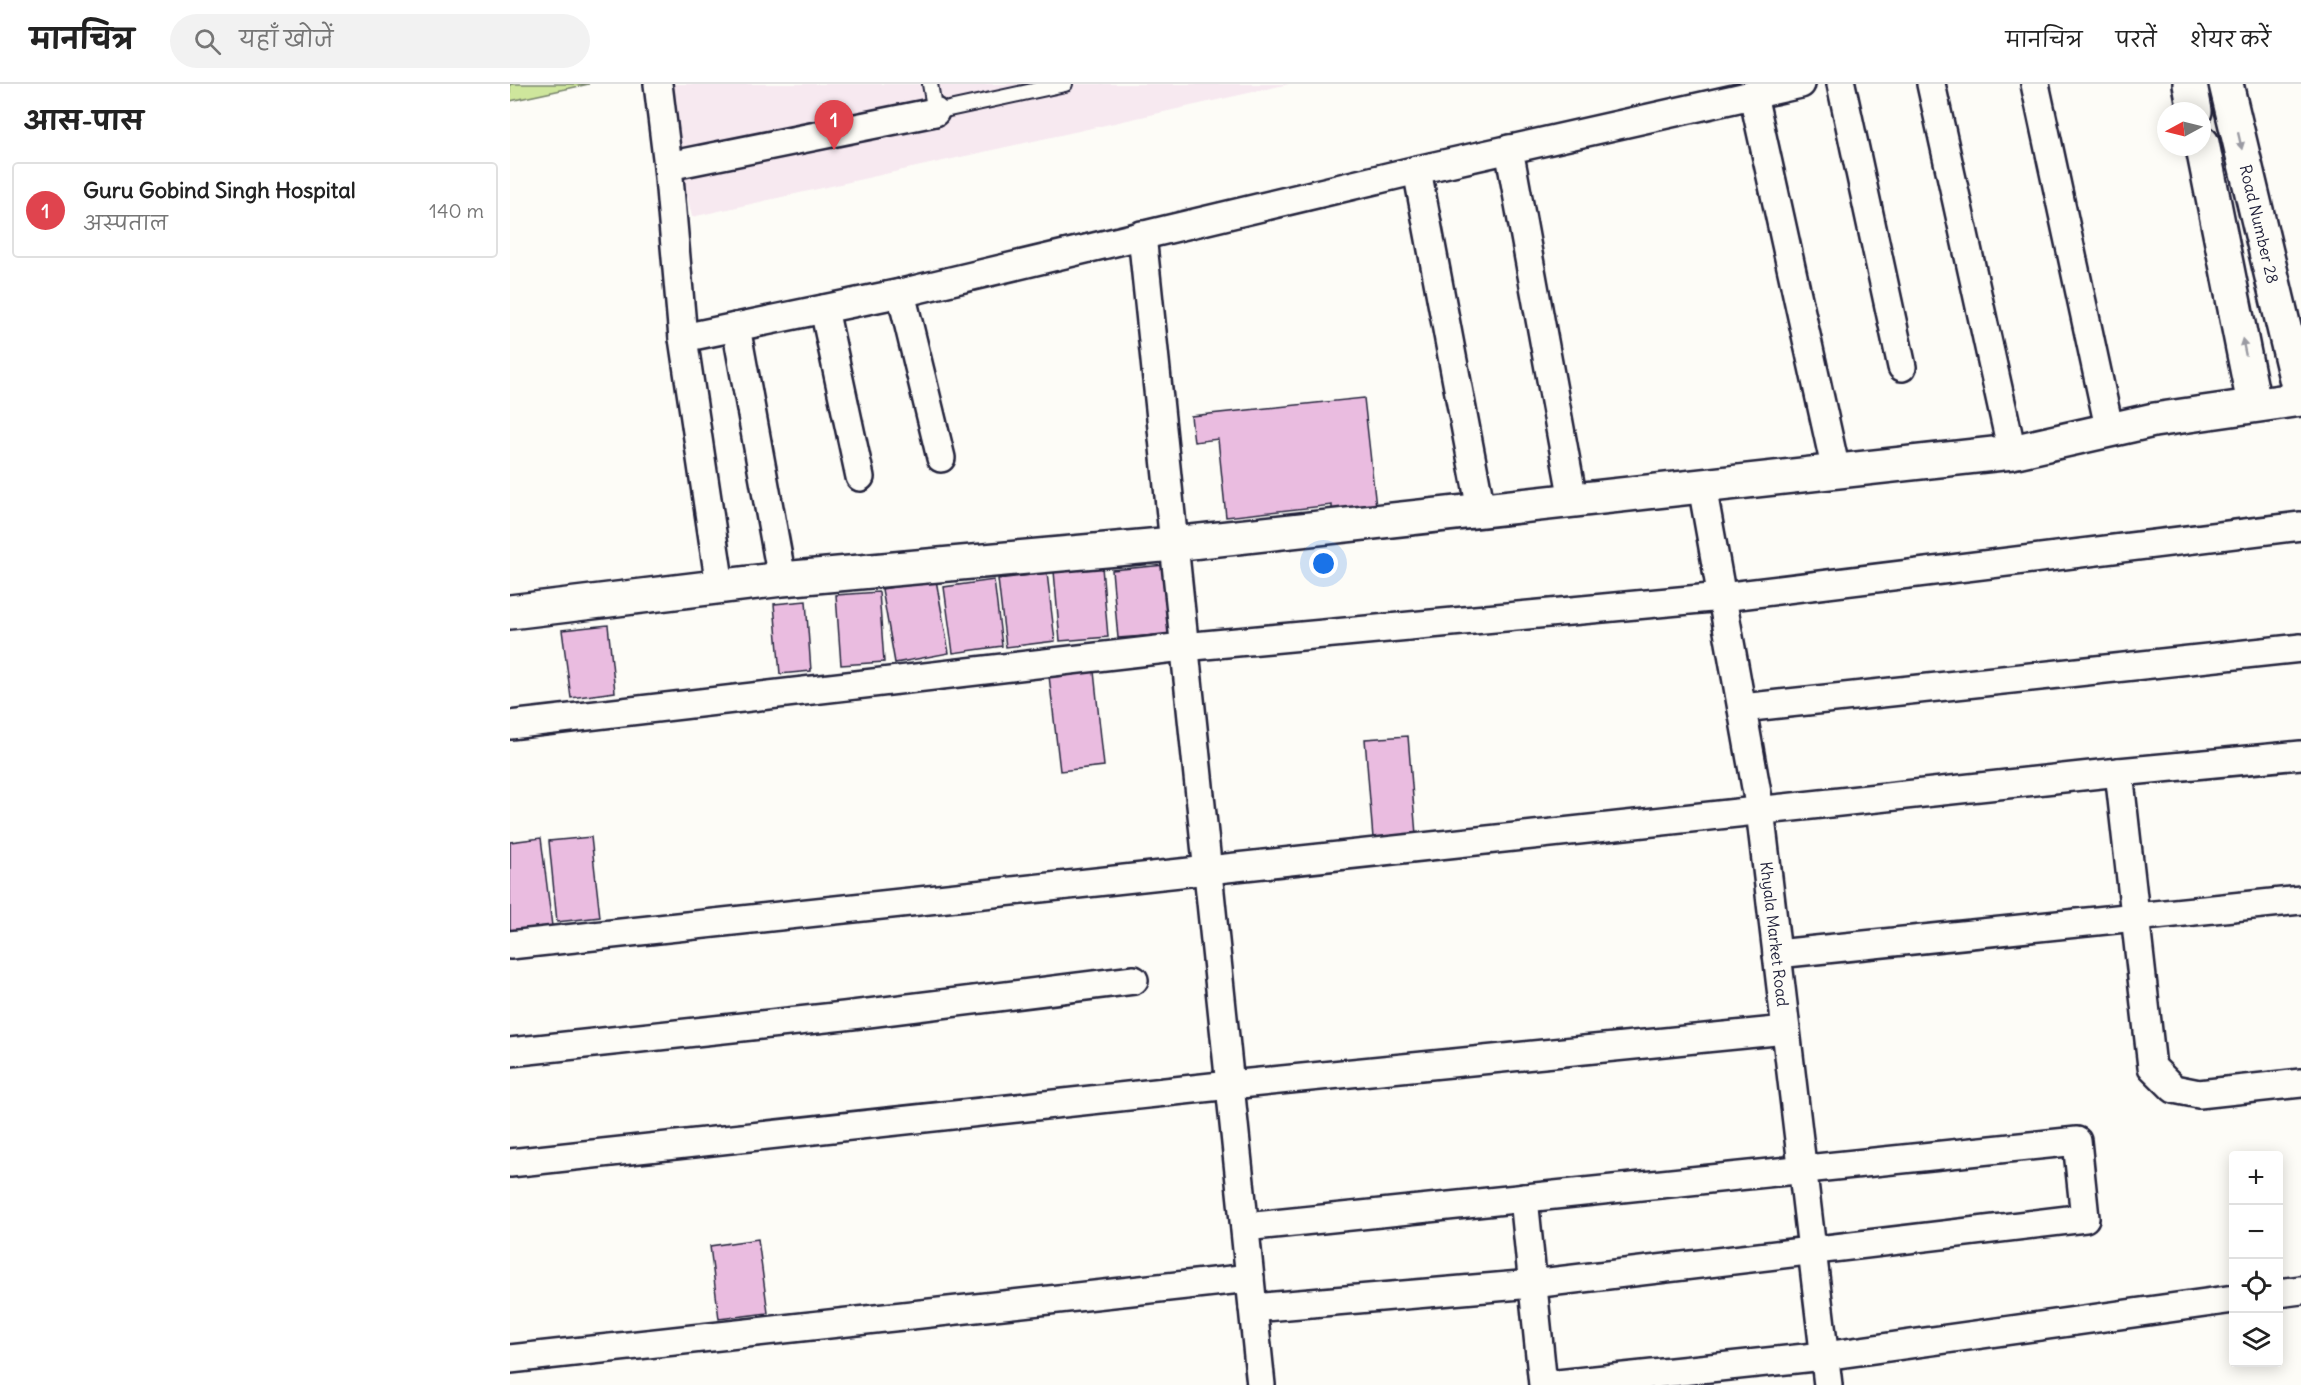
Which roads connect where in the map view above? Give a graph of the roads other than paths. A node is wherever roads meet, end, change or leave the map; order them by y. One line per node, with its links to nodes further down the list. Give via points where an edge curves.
1 (658, 84): 15 (street)
2 (930, 84): 12 (lane)
3 (1065, 84): 12 (lane)
4 (1801, 84): 10 (street)
5 (1841, 84): 22 (street)
6 (1931, 84): 26 (street)
7 (2035, 84): 25 (street)
8 (2190, 84): 11 (street)
9 (2226, 84): 23 (street, Road Number 28, one-way to 23)
10 (1754, 95): 13 (street); 28 (street)
11 (2193, 102)
12 (935, 112): 15 (street)
13 (1509, 149): 16 (street); 31 (street)
14 (2205, 156): 24 (street, one-way to 14)
15 (668, 166): 21 (street)
16 (1416, 170): 17 (street); 32 (street)
17 (1142, 235): 18 (street); 34 (street)
18 (900, 292): 19 (street); 27 (street)
19 (824, 309): 20 (street); 29 (street)
20 (736, 327): 21 (street); 35 (street)
21 (682, 338): 36 (street)
22 (1902, 367)
23 (2301, 399): 24 (street)
24 (2254, 404): 25 (street, via 2154,420)
25 (2110, 432): 26 (street)
26 (2012, 452): 28 (street)
27 (941, 458)
28 (1836, 471): 30 (street)
29 (860, 477)
30 (1702, 486): 31 (street); 37 (street, Khyala Market Road)
31 (1572, 500): 32 (street)
32 (1481, 510): 34 (street)
33 (2301, 526): 37 (street)
34 (1173, 544): 35 (street); 39 (street)
35 (782, 579): 36 (street)
36 (720, 586): 38 (street)
37 (1722, 597): 39 (street); 41 (street, Khyala Market Road)
38 (510, 612)
39 (1183, 647): 42 (street); 46 (street)
40 (2301, 648): 41 (street)
41 (1742, 708): 45 (street, Khyala Market Road)
42 (510, 725)
43 (2301, 755): 44 (street)
44 (2119, 772): 45 (street); 48 (street)
45 (1760, 810): 46 (street); 50 (street, Khyala Market Road)
46 (1207, 869): 49 (street); 55 (street)
47 (2301, 900): 48 (street)
48 (2136, 917): 50 (street); 54 (street, via 2152,1067 2174,1089 2199,1094)
49 (510, 945)
50 (1777, 954): 52 (street, Khyala Market Road)
51 (1134, 980): 53 (street)
52 (1786, 1030): 55 (street); 57 (street, Khyala Market Road)
53 (510, 1052)
54 (2301, 1083)
55 (1230, 1084): 56 (street); 59 (street)
56 (510, 1163)
57 (1803, 1170): 58 (street); 60 (street, Khyala Market Road); 60 (street, via 2077,1141 2085,1218)
58 (1524, 1198): 59 (street); 62 (street)
59 (1245, 1227): 61 (street)
60 (1812, 1249): 62 (street); 67 (street, Khyala Market Road)
61 (1250, 1278): 66 (street); 68 (street)
62 (1532, 1284): 66 (street); 70 (street)
63 (2301, 1290): 64 (street)
64 (2283, 1292)
65 (2229, 1300): 67 (street)
66 (1253, 1308): 69 (street)
67 (1824, 1356): 71 (street); 72 (street, Khyala Market Road)
68 (510, 1359)
69 (1261, 1385)
70 (1543, 1385)
71 (1548, 1385)
72 (1828, 1385)

